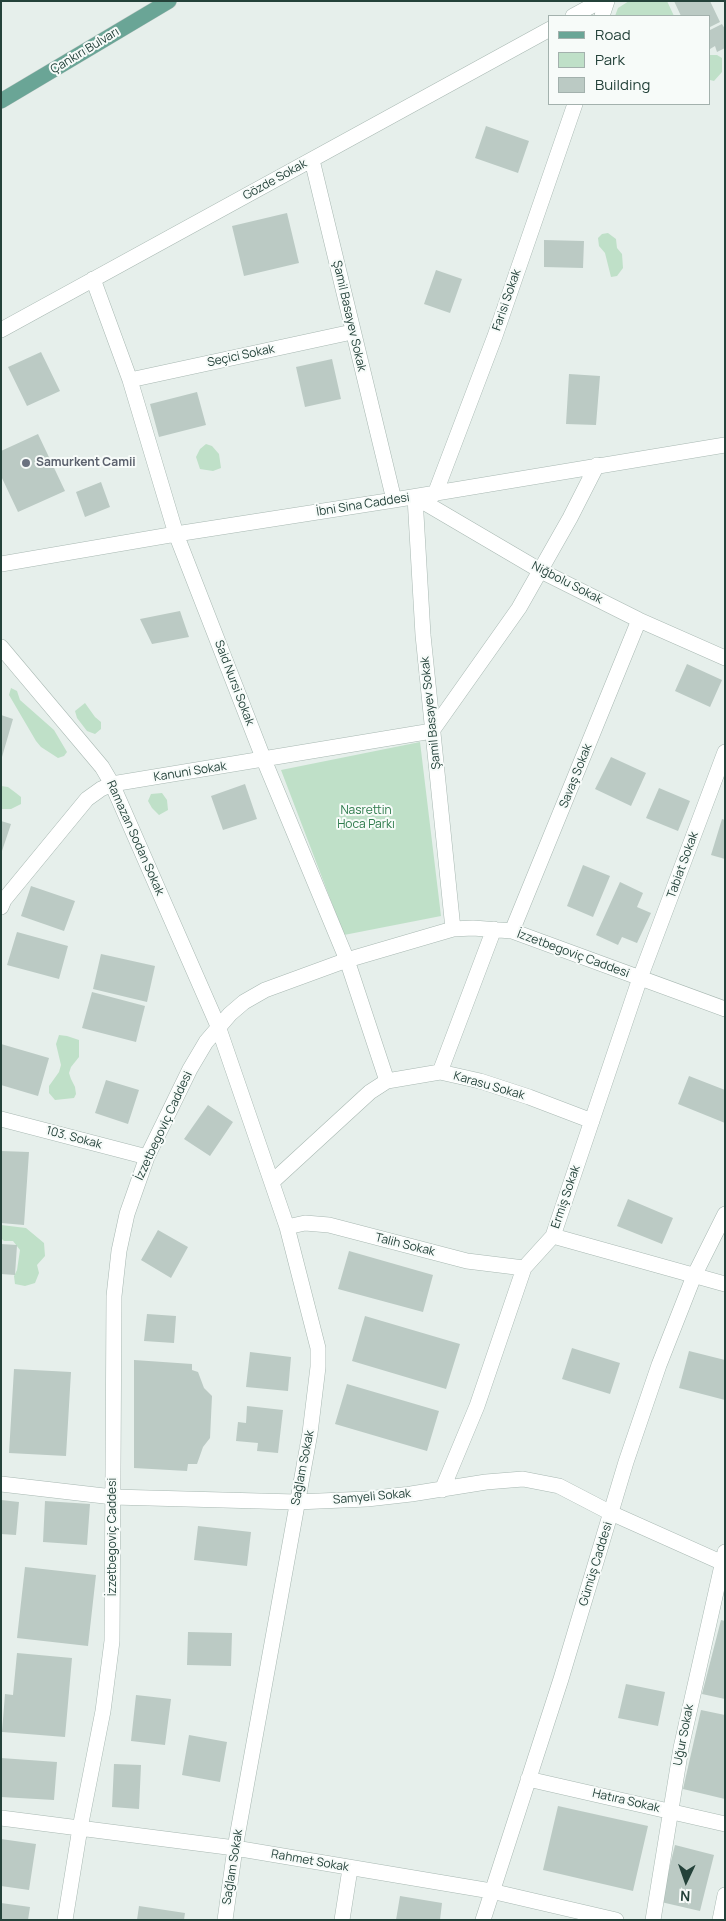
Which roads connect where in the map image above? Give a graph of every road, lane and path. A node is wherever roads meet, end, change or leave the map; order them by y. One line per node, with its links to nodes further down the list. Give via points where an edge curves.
1 (169, 1): 7 (main road, Çankırı Bulvarı)
2 (601, 1): 4 (street)
3 (607, 1): 5 (street)
4 (575, 15)
5 (602, 15)
6 (548, 30): 9 (street, Gözde Sokak)
7 (1, 102)
8 (575, 105): 16 (street, Farisi Sokak, via 494,336)
9 (312, 160): 10 (street, Gözde Sokak); 12 (street, Şamil Basayev Sokak)
10 (94, 279): 11 (street, Gözde Sokak); 13 (street, Said Nursi Sokak)
11 (1, 330)
12 (352, 332): 13 (street, Seçici Sokak); 18 (street, Şamil Basayev Sokak)
13 (130, 380): 19 (street, Said Nursi Sokak)
14 (725, 445): 15 (street, İbni Sina Caddesi)
15 (597, 466): 16 (street, İbni Sina Caddesi); 21 (street)
16 (434, 494): 17 (street, İbni Sina Caddesi)
17 (415, 497): 18 (street, İbni Sina Caddesi); 21 (street, Niğbolu Sokak); 25 (street, Şamil Basayev Sokak)
18 (394, 500): 19 (street, İbni Sina Caddesi)
19 (176, 534): 20 (street, İbni Sina Caddesi); 27 (street, Said Nursi Sokak)
20 (1, 564)
21 (541, 570): 22 (street, Niğbolu Sokak); 25 (street, via 519,608)
22 (639, 620): 24 (street, Niğbolu Sokak); 32 (street, Savaş Sokak)
23 (1, 647): 28 (street, Ramazan Sodan Sokak, via 102,767)
24 (725, 658)
25 (432, 731): 27 (street, Kanuni Sokak); 30 (street, Şamil Basayev Sokak)
26 (725, 752): 34 (street, Tabiat Sokak)
27 (264, 760): 28 (street, Kanuni Sokak); 33 (street, Said Nursi Sokak)
28 (112, 784): 29 (street, Kanuni Sokak, via 86,799); 36 (street, Ramazan Sodan Sokak)
29 (1, 907)
30 (453, 929): 31 (street, İzzetbegoviç Caddesi); 33 (street, İzzetbegoviç Caddesi)
31 (494, 930): 32 (street, İzzetbegoviç Caddesi); 37 (street)
32 (512, 931): 34 (street, İzzetbegoviç Caddesi)
33 (347, 960): 36 (street, İzzetbegoviç Caddesi, via 265,990 244,1002); 38 (street, Said Nursi Sokak)
34 (640, 978): 35 (street, İzzetbegoviç Caddesi); 40 (street, Ermiş Sokak)
35 (725, 1009)
36 (218, 1026): 41 (street, İzzetbegoviç Caddesi, via 190,1069); 42 (street, Sağlam Sokak)
37 (440, 1072): 38 (street, Karasu Sokak); 40 (street, Karasu Sokak, via 529,1097)
38 (388, 1081): 42 (street, Karasu Sokak, via 370,1092)
39 (1, 1119): 41 (street, 103. Sokak)
40 (592, 1122): 45 (street, Ermiş Sokak)
41 (147, 1157): 51 (street, İzzetbegoviç Caddesi, via 127,1214 114,1296)
42 (272, 1182): 44 (street, Sağlam Sokak)
43 (725, 1214): 47 (street, Gümüş Caddesi)
44 (287, 1227): 46 (street, Talih Sokak, via 305,1223 329,1225 467,1261); 52 (street, Sağlam Sokak, via 318,1348 310,1433)
45 (553, 1236): 46 (street, Ermiş Sokak); 47 (street)
46 (524, 1268): 50 (street, Ermiş Sokak, via 477,1406)
47 (694, 1276): 48 (street); 53 (street, Gümüş Caddesi, via 659,1365)
48 (725, 1284)
49 (1, 1484): 51 (street, Samyeli Sokak)
50 (442, 1490): 52 (street, Samyeli Sokak, via 366,1499); 53 (street, Samyeli Sokak, via 486,1482 539,1481 559,1486)
51 (113, 1497): 52 (street, Samyeli Sokak); 59 (street, İzzetbegoviç Caddesi, via 112,1641 103,1711)
52 (296, 1502): 60 (street, Sağlam Sokak)
53 (611, 1513): 54 (street, Samyeli Sokak); 55 (street, Gümüş Caddesi)
54 (724, 1560): 56 (street, Uğur Sokak, via 690,1700)
55 (528, 1779): 56 (street, Hatıra Sokak); 62 (street, Gümüş Caddesi)
56 (670, 1811): 58 (street, Hatıra Sokak); 69 (street, Uğur Sokak)
57 (1, 1818): 59 (street, Rahmet Sokak)
58 (725, 1824)
59 (80, 1828): 60 (street, Rahmet Sokak); 64 (street, İzzetbegoviç Caddesi)
60 (235, 1848): 61 (street, Rahmet Sokak); 65 (street, Sağlam Sokak)
61 (350, 1869): 62 (street, Rahmet Sokak); 66 (street)
62 (490, 1891): 67 (street, Gümüş Caddesi); 68 (street, Rahmet Sokak)
63 (725, 1896): 70 (street)
64 (65, 1920)
65 (225, 1920)
66 (342, 1920)
67 (483, 1920)
68 (616, 1920)
69 (653, 1920)
70 (720, 1920)

